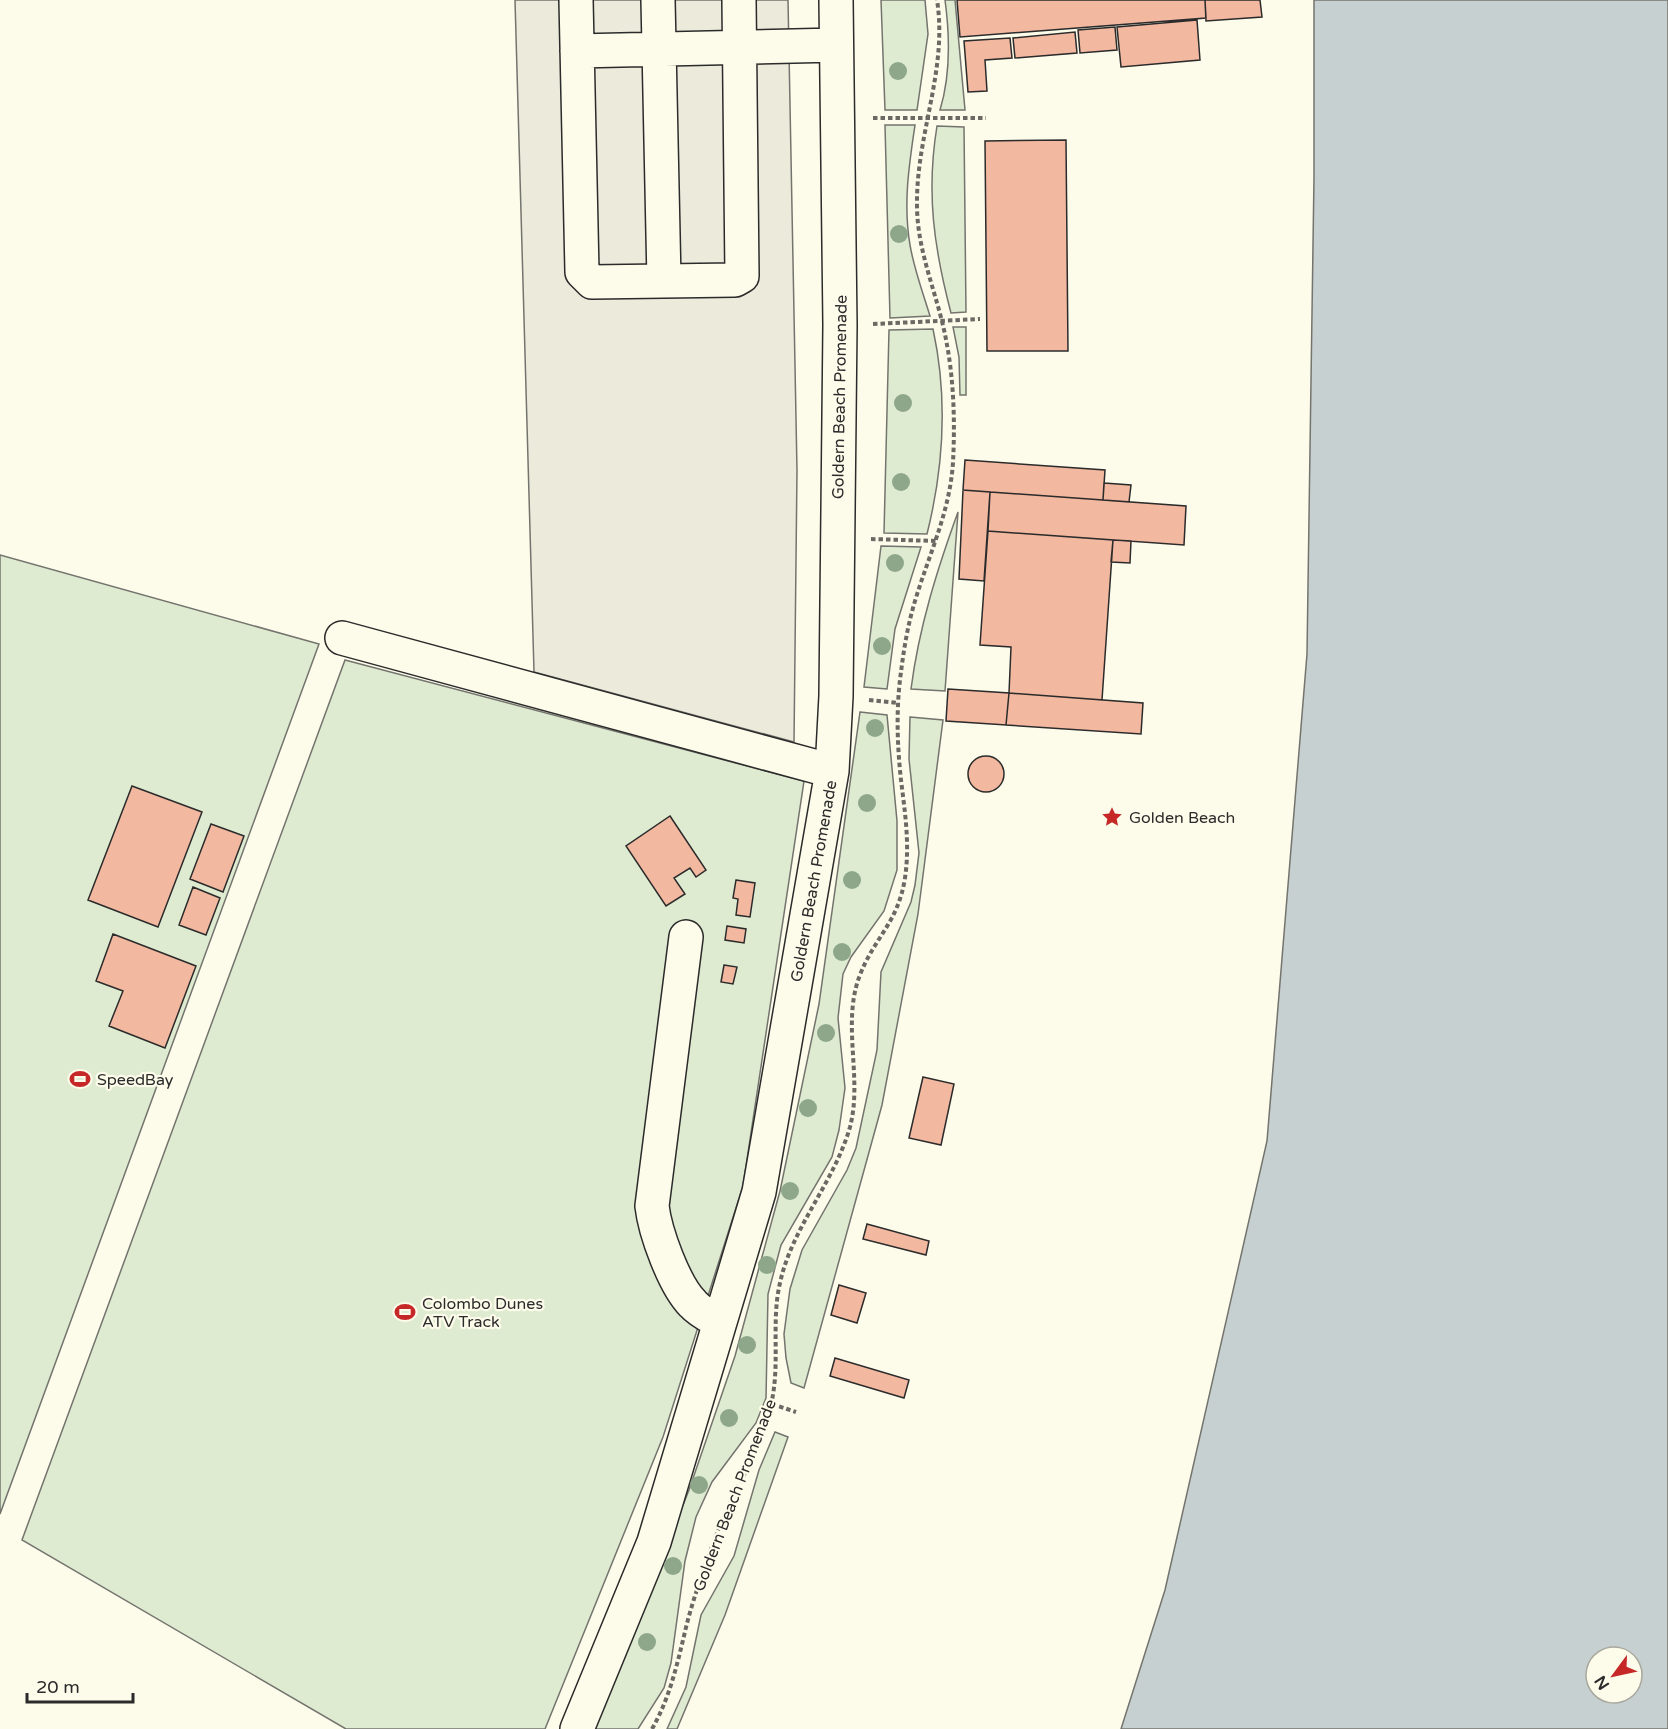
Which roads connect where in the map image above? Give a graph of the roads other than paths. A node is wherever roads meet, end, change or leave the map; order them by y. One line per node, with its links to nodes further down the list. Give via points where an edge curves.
1 (576, 0): 8 (street)
2 (658, 0): 7 (street)
3 (739, 0): 6 (street)
4 (836, 0): 5 (street, Goldern Beach Promenade)
5 (837, 45): 6 (street); 11 (street, Goldern Beach Promenade, via 840,325)
6 (740, 49): 7 (street); 9 (street, via 744,273 735,280)
7 (659, 50): 8 (street); 9 (street)
8 (577, 51): 9 (street, via 583,275 592,282)
9 (664, 281)
10 (342, 638): 11 (street)
11 (832, 771): 13 (street, Goldern Beach Promenade, via 759,1192)
12 (686, 937): 13 (street, via 652,1206 660,1242 684,1293 694,1306)
13 (720, 1322): 14 (street, Goldern Beach Promenade, via 654,1542)
14 (577, 1729)

